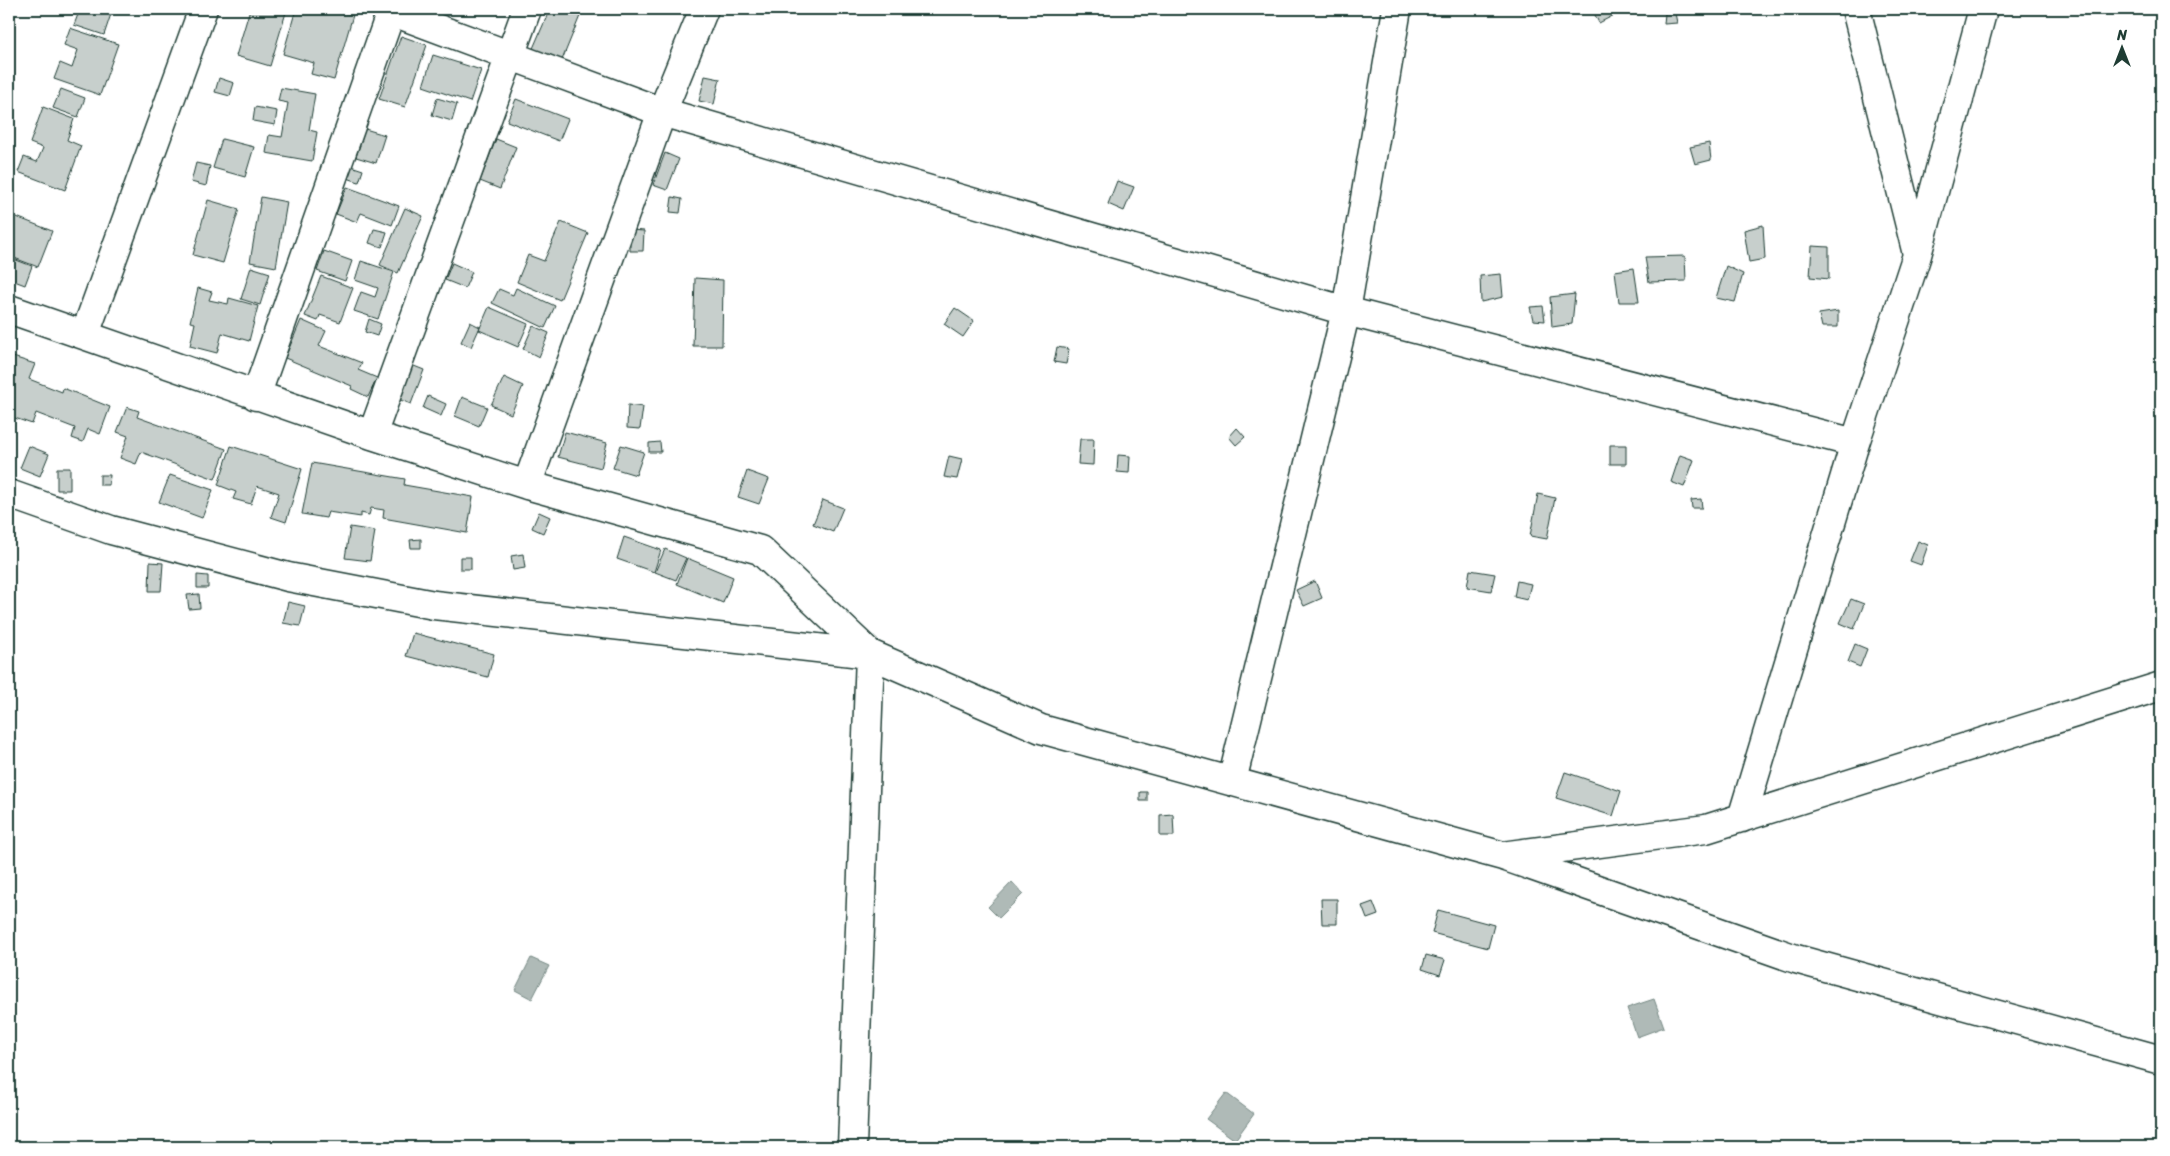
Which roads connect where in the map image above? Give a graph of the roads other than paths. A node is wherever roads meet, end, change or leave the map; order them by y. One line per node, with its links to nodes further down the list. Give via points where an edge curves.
1 (203, 9): 13 (street)
2 (390, 9): 8 (street); 14 (street)
3 (527, 9): 8 (street)
4 (704, 9): 9 (street)
5 (1397, 9): 12 (street)
6 (1856, 9): 10 (street)
7 (1983, 9): 10 (street)
8 (510, 56): 9 (street); 15 (street)
9 (662, 112): 12 (street); 17 (street)
10 (1917, 255): 16 (street)
11 (9, 309): 13 (street)
12 (1346, 311): 16 (street); 21 (street)
13 (85, 334): 14 (street)
14 (256, 396): 15 (street)
15 (372, 435): 17 (street)
16 (1855, 443): 22 (street)
17 (527, 485): 19 (street, via 760,550)
18 (9, 494): 19 (street, via 111,530 270,572 434,605)
19 (870, 654): 21 (street, via 1041,729); 25 (street)
20 (2161, 686): 22 (street)
21 (1232, 781): 23 (street)
22 (1742, 818): 23 (street, via 1706,829)
23 (1503, 856): 24 (street, via 1796,959)
24 (2161, 1060)
25 (852, 1147)

